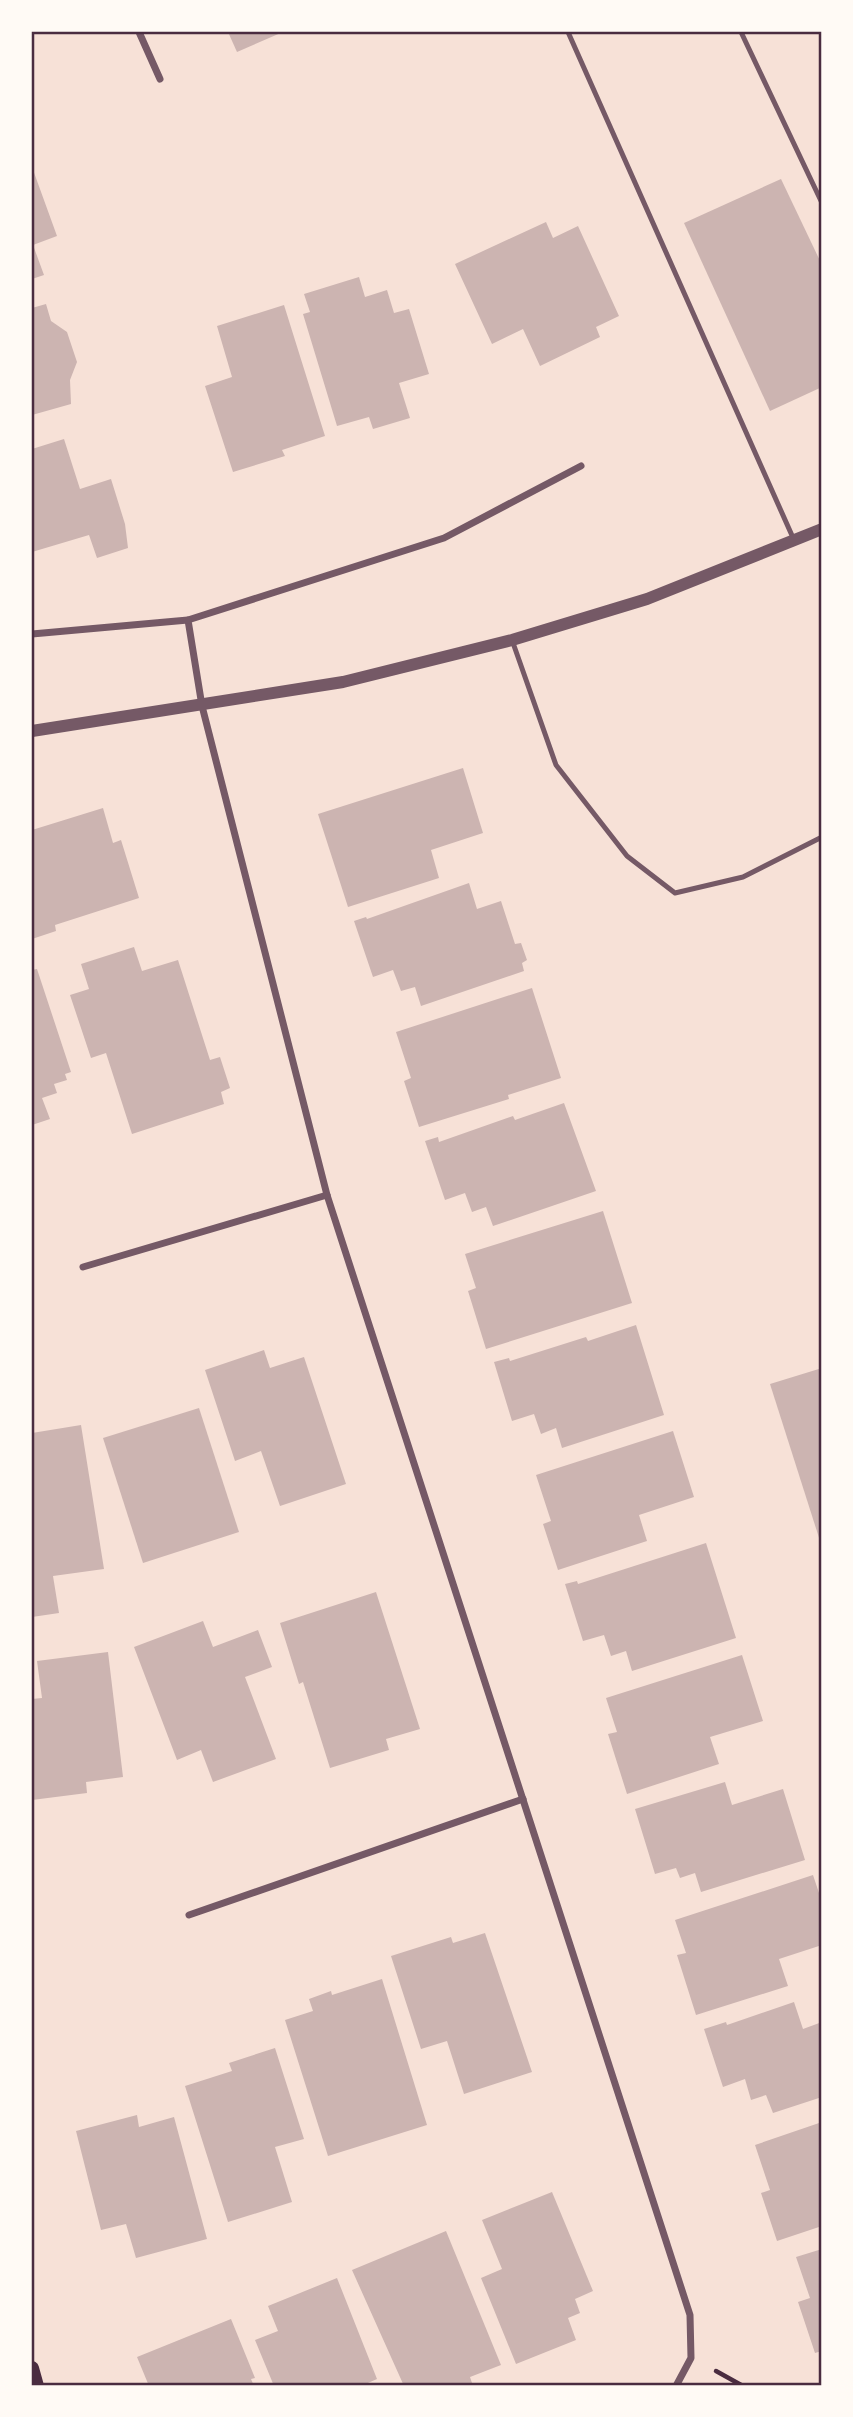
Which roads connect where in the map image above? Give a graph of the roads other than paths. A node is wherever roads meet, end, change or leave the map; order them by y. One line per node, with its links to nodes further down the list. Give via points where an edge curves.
1 (139, 32): 4 (street)
2 (568, 32): 8 (lane)
3 (741, 32): 5 (lane)
4 (160, 79)
5 (821, 203)
6 (582, 466): 9 (street, via 444,538)
7 (821, 529): 8 (street)
8 (794, 542): 11 (street, via 647,599)
9 (188, 620): 10 (street); 12 (street)
10 (32, 634)
11 (512, 640): 12 (street, via 343,682); 14 (lane, via 556,765 627,856 675,893 743,877)
12 (202, 706): 13 (street); 15 (street)
13 (32, 731)
14 (821, 837)
15 (327, 1195): 16 (street); 17 (street)
16 (83, 1268)
17 (523, 1799): 18 (street); 21 (street, via 690,2315 691,2358)
18 (189, 1915)
19 (32, 2368): 20 (main road)
20 (37, 2385)
21 (676, 2385)

